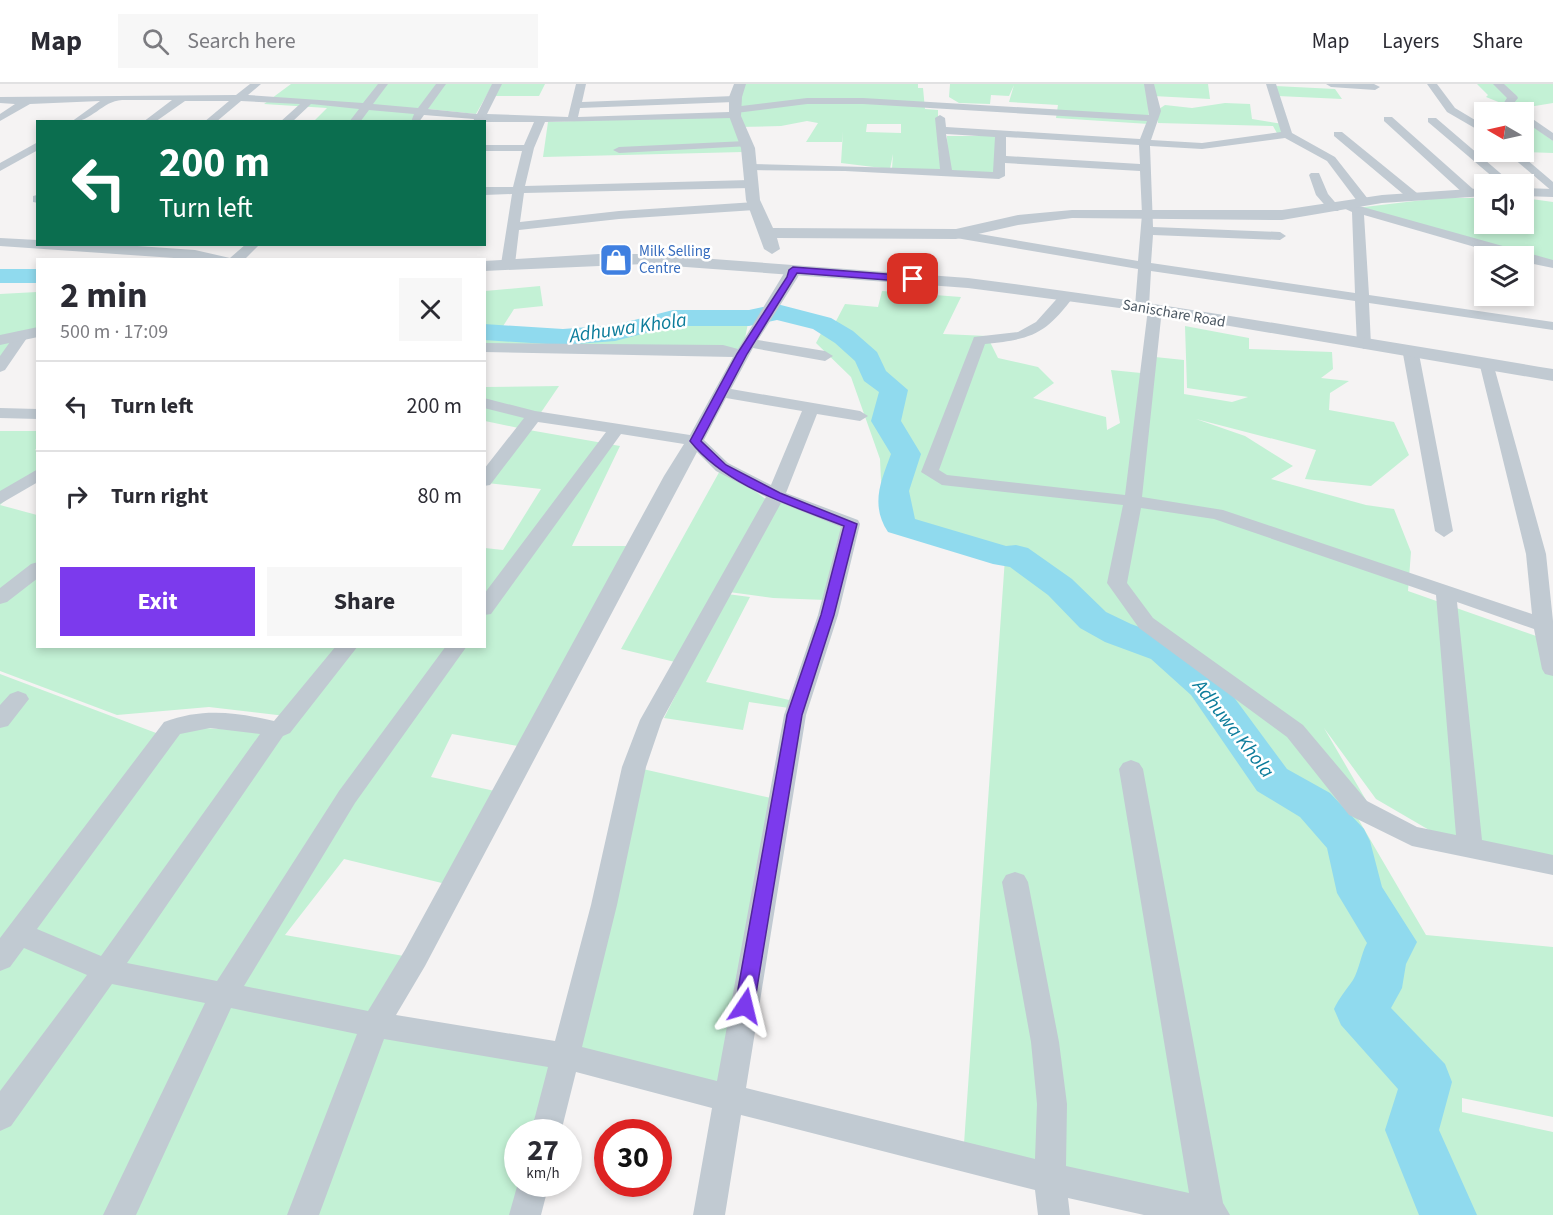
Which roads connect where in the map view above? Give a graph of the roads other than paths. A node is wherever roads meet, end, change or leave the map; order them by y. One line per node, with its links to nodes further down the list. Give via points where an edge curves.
1 (111, 84): 17 (street)
2 (256, 84): 18 (street)
3 (382, 84): 25 (street)
4 (441, 84): 26 (street)
5 (497, 84): 30 (street)
6 (582, 84): 24 (street)
7 (740, 84): 27 (street)
8 (1149, 84): 29 (street, via 1156,111)
9 (1272, 84): 45 (street)
10 (1331, 84): 13 (street)
11 (1432, 84): 41 (street, via 1451,110)
12 (1498, 84): 22 (street, via 1513,98)
13 (1355, 85): 14 (street)
14 (1375, 87)
15 (112, 97): 16 (street); 17 (street); 33 (street)
16 (183, 97): 18 (street); 34 (street)
17 (91, 98): 20 (street)
18 (238, 98): 21 (street); 35 (street)
19 (0, 100): 20 (street)
20 (21, 101): 28 (street, via 26,102)
21 (309, 101): 25 (street); 36 (street)
22 (1510, 102)
23 (930, 103): 27 (street, via 856,97); 29 (street); 43 (street, via 940,110)
24 (577, 105): 27 (street); 39 (street)
25 (366, 106): 26 (street); 37 (street)
26 (423, 111): 30 (street); 38 (street)
27 (734, 112): 39 (street, via 604,128 606,119); 49 (street)
28 (0, 118)
29 (1153, 118): 48 (street)
30 (480, 119): 31 (street)
31 (541, 119): 39 (street); 52 (street)
32 (1388, 119): 66 (street)
33 (79, 120)
34 (151, 120)
35 (211, 120)
36 (287, 120)
37 (356, 120)
38 (416, 120)
39 (571, 120)
40 (1432, 120): 60 (street)
41 (1474, 124)
42 (1534, 124): 47 (street)
43 (941, 130): 44 (street); 59 (street)
44 (1001, 133): 48 (street); 54 (street)
45 (1287, 134): 48 (street, via 1221,146); 72 (street, via 1302,146 1318,149 1334,163)
46 (1338, 134): 70 (street)
47 (1553, 138)
48 (1144, 143): 58 (street)
49 (746, 144): 53 (street); 56 (street)
50 (36, 146): 57 (street)
51 (486, 148): 52 (street)
52 (528, 148): 65 (street)
53 (620, 150)
54 (1001, 159): 58 (street); 59 (street, via 999,176)
55 (1523, 162): 63 (street)
56 (750, 167): 59 (street); 62 (street)
57 (0, 168)
58 (1144, 168): 73 (street)
59 (947, 174)
60 (1495, 174)
61 (1315, 176): 72 (street, via 1322,195)
62 (750, 184): 65 (street); 71 (street)
63 (1553, 188)
64 (486, 190): 65 (street)
65 (518, 190): 74 (street)
66 (1469, 192): 67 (street); 70 (street)
67 (1474, 192)
68 (1534, 192): 69 (street)
69 (1553, 193)
70 (1413, 196): 72 (street)
71 (755, 206): 74 (street); 76 (street)
72 (1350, 207): 73 (street, via 1282,215); 83 (street); 95 (street)
73 (1148, 214): 75 (street); 77 (street, via 1048,215)
74 (511, 227): 88 (street)
75 (1148, 231): 78 (street); 90 (street)
76 (769, 233): 77 (street); 92 (street)
77 (956, 234): 90 (street)
78 (1280, 236)
79 (0, 242): 80 (street)
80 (36, 244)
81 (108, 246): 84 (street)
82 (252, 246): 86 (street)
83 (1485, 246)
84 (142, 247): 85 (street)
85 (215, 258)
86 (239, 258)
87 (1534, 260): 89 (street)
88 (508, 264): 91 (street, Sanischare Road); 92 (street, Sanischare Road, via 634,259)
89 (1553, 264)
90 (1147, 265): 95 (street); 96 (street)
91 (486, 266)
92 (774, 268): 93 (street, Sanischare Road)
93 (793, 270): 94 (street, Sanischare Road, via 968,283); 102 (street)
94 (1067, 296): 96 (street, Sanischare Road); 121 (street, via 1041,325 1022,336 979,340 930,472 942,480)
95 (1361, 299): 97 (street); 100 (street)
96 (1149, 308): 100 (street, Sanischare Road); 121 (street)
97 (1553, 326)
98 (30, 334): 99 (street); 106 (street)
99 (0, 340)
100 (1364, 345): 103 (street, Sanischare Road)
101 (486, 347): 102 (street)
102 (746, 349): 104 (street); 108 (street)
103 (1411, 354): 105 (street, Sanischare Road); 122 (street)
104 (825, 356)
105 (1488, 366): 107 (street, Sanischare Road); 127 (street, via 1536,554)
106 (0, 367)
107 (1553, 375)
108 (721, 392): 110 (street); 116 (street)
109 (486, 404): 113 (street)
110 (812, 407): 114 (street); 119 (street)
111 (0, 413): 112 (street)
112 (36, 414)
113 (534, 416): 115 (street); 118 (street)
114 (860, 416)
115 (615, 430): 116 (street); 126 (street)
116 (695, 441): 119 (street, via 722,467); 142 (street)
117 (36, 475): 120 (street)
118 (486, 478)
119 (776, 495): 143 (street, via 651,720 634,766); 144 (street, via 850,524 828,615 795,715)
120 (0, 499)
121 (1132, 501): 124 (street, via 1217,514); 135 (street, via 1118,584 1146,623 1295,731 1358,808 1412,836)
122 (1444, 531)
123 (36, 570): 125 (street)
124 (1446, 592): 127 (street); 135 (street)
125 (0, 598)
126 (486, 606)
127 (1548, 626): 130 (street)
128 (346, 648): 133 (street)
129 (456, 648): 141 (street, via 346,797)
130 (1553, 669)
131 (18, 699): 132 (street)
132 (0, 720)
133 (275, 730): 138 (street, via 247,722 213,720 187,721 172,728); 140 (street)
134 (1131, 769): 149 (street)
135 (1470, 848): 136 (street)
136 (1553, 865)
137 (1015, 882): 147 (street, via 1045,1042 1052,1104)
138 (20, 934): 139 (street); 140 (street)
139 (0, 959)
140 (106, 971): 141 (street); 145 (street)
141 (223, 995): 142 (street); 150 (street)
142 (375, 1025): 143 (street); 151 (street)
143 (566, 1056): 144 (street); 146 (street)
144 (729, 1098): 147 (street); 153 (street)
145 (0, 1116)
146 (549, 1119)
147 (1050, 1178): 149 (street); 154 (street)
148 (530, 1197): 152 (street)
149 (1212, 1214)
150 (119, 1215)
151 (303, 1215)
152 (525, 1215)
153 (709, 1215)
154 (1054, 1215)

